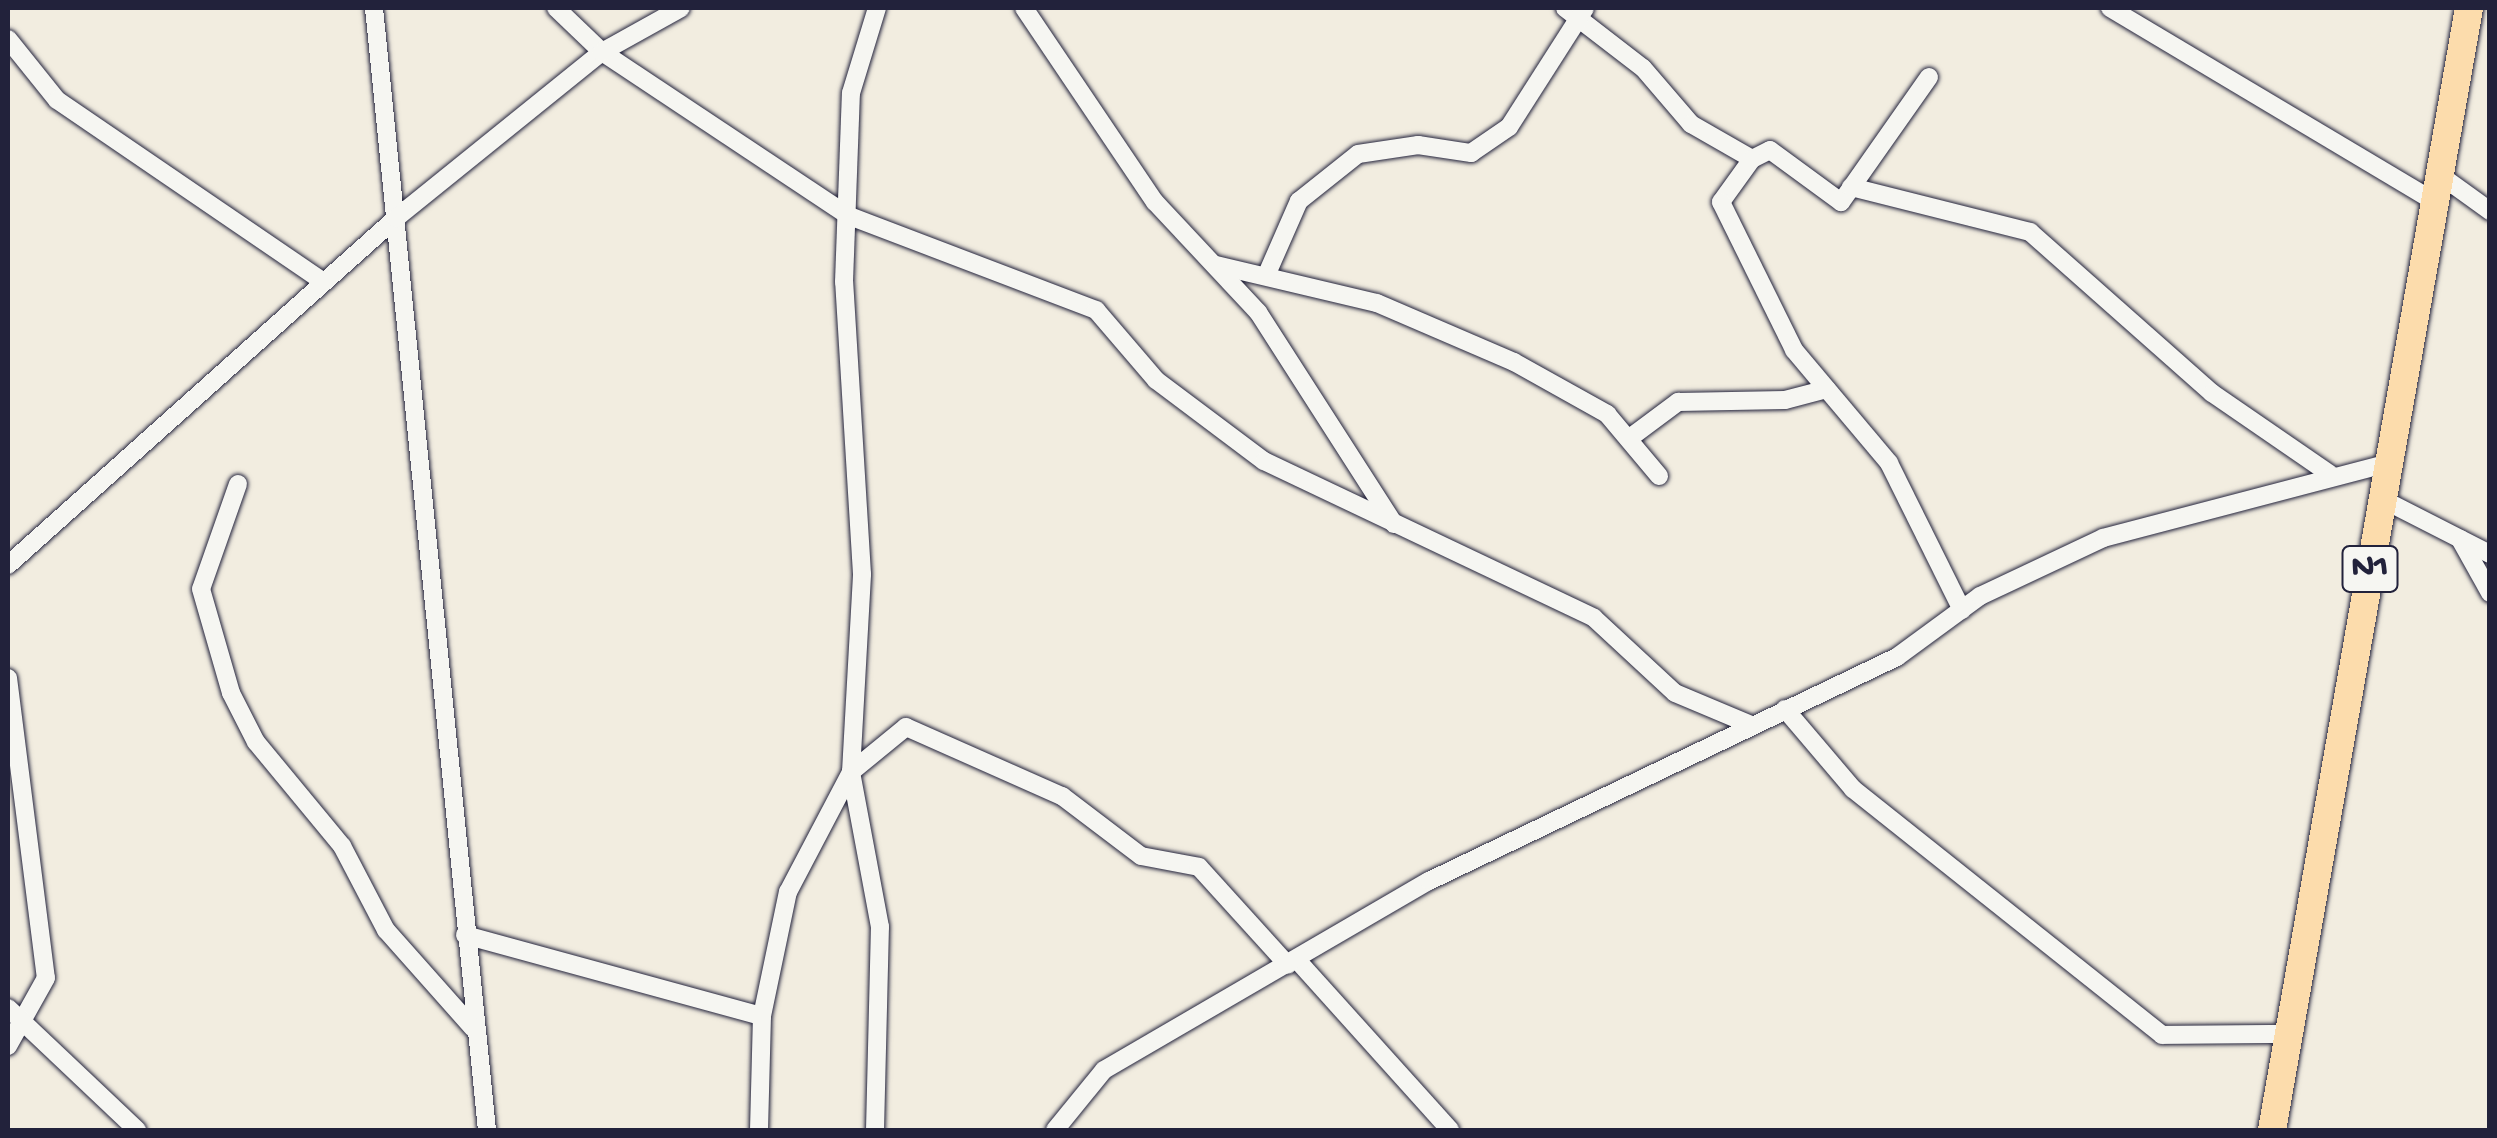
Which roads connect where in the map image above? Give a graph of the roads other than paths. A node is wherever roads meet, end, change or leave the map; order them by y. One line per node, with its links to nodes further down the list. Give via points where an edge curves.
1 (374, 8): 17 (street)
2 (556, 8): 10 (street)
3 (681, 8): 10 (street)
4 (878, 8): 16 (street, via 852,93)
5 (1024, 8): 18 (street, via 1155,202)
6 (2110, 8): 14 (street)
7 (2468, 8): 14 (highway, N1)
8 (1575, 11): 12 (street, via 1644,68 1691,124); 19 (street, via 1510,128 1471,153 1418,145 1358,154 1300,201)
9 (8, 39): 20 (street, via 57,100)
10 (602, 52): 16 (street); 17 (street)
11 (1929, 77): 13 (street)
12 (1752, 159): 13 (street, via 1781,154 1836,203); 21 (street, via 1725,193 1723,212 1794,350)
13 (1851, 187): 24 (street, via 2030,232 2212,394)
14 (2438, 188): 15 (street); 23 (highway, N1)
15 (2490, 211)
16 (846, 215): 28 (street, via 1096,310 1156,380 1218,428 1322,493); 37 (street, via 862,574)
17 (396, 218): 20 (street); 38 (street)
18 (1215, 265): 19 (street); 28 (street, via 1258,312)
19 (1266, 276): 22 (street, via 1377,304 1498,355 1608,414)
20 (324, 282): 31 (street)
21 (1827, 389): 22 (street, via 1785,400 1678,402); 33 (street, via 1889,463)
22 (1630, 437): 25 (street)
23 (2388, 463): 24 (street); 27 (highway, N1)
24 (2330, 474): 33 (street, via 2103,538)
25 (1658, 476)
26 (238, 484): 42 (street, via 201,589 231,693 256,742 342,846 386,930)
27 (2382, 499): 29 (street); 43 (highway, N1)
28 (1394, 524): 36 (street, via 1442,539 1594,618 1675,693)
29 (2460, 539): 30 (street); 32 (street)
30 (2490, 554)
31 (8, 565)
32 (2490, 594)
33 (1962, 610): 35 (street, via 1898,658)
34 (8, 678): 40 (street, via 46,978)
35 (1785, 709): 36 (street); 43 (street, via 1853,789 2162,1035)
36 (1752, 726): 39 (street, via 1428,882)
37 (850, 772): 39 (street, via 890,735 922,728 1062,796 1141,856 1200,868); 41 (street, via 788,892); 48 (street, via 880,927)
38 (465, 935): 41 (street); 42 (street)
39 (1292, 963): 49 (street, via 1104,1070); 50 (street)
40 (15, 1014): 44 (street); 45 (street)
41 (762, 1016): 47 (street)
42 (474, 1028): 46 (street)
43 (2289, 1034): 51 (highway, N1)
44 (8, 1046)
45 (137, 1130)
46 (487, 1130)
47 (759, 1130)
48 (875, 1130)
49 (1055, 1130)
50 (1450, 1130)
51 (2272, 1130)

